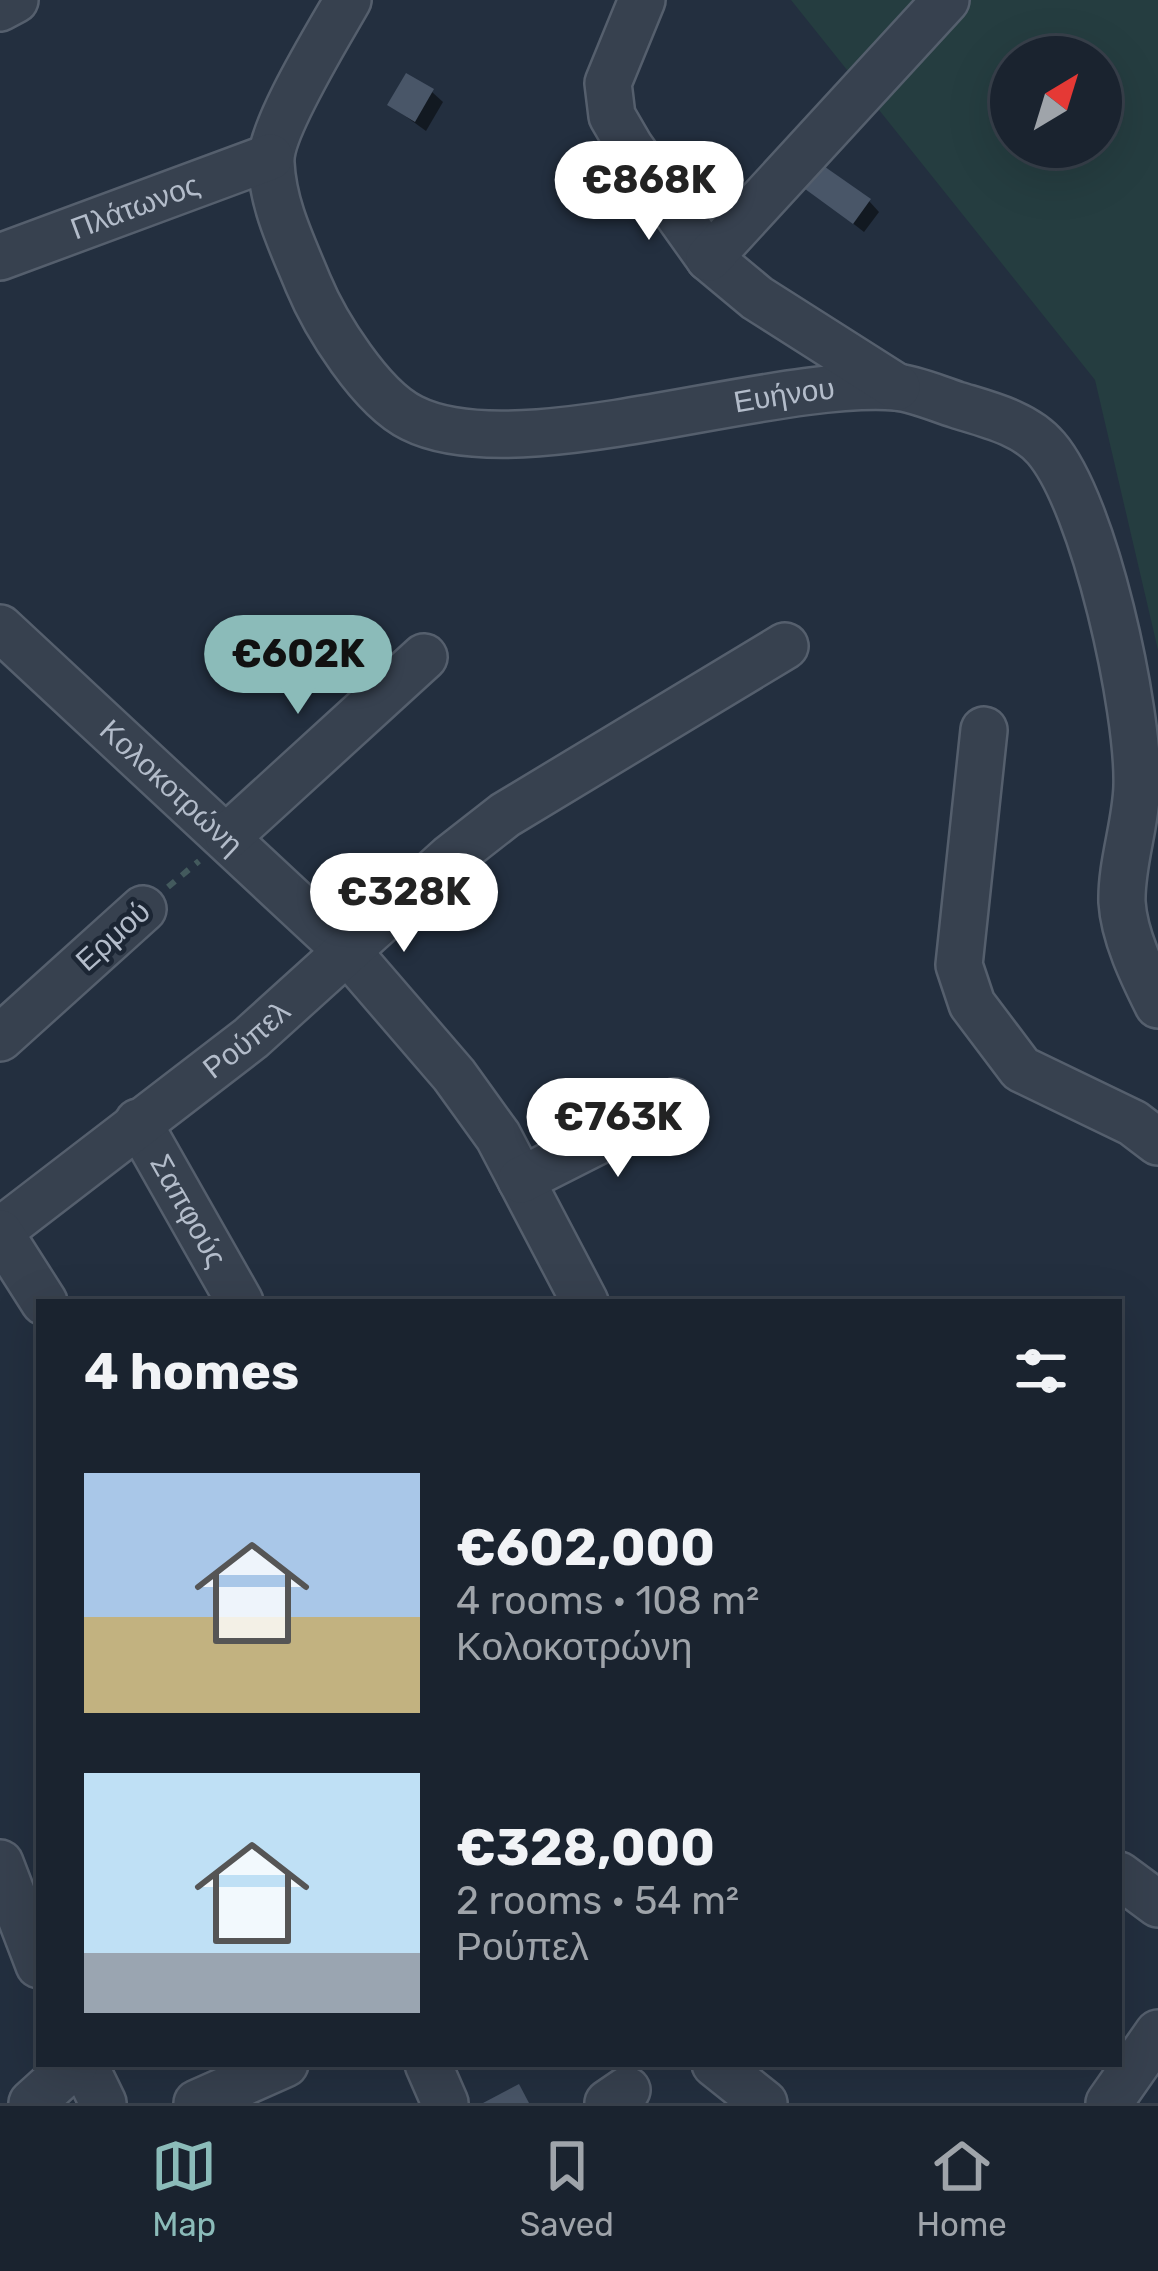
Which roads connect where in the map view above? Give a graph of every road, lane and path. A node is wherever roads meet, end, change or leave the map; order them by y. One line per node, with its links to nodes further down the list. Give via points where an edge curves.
1 (15, 0): 5 (street)
2 (348, 0): 6 (street)
3 (642, 0): 8 (street, via 608,83 612,116)
4 (946, 0): 8 (street)
5 (0, 8)
6 (270, 157): 7 (street, Πλάτωνος); 9 (street, Ευήνου, via 279,211 314,298 355,365 411,418 476,433 567,430)
7 (0, 257)
8 (709, 258): 9 (street)
9 (898, 387): 17 (street, Ευήνου, via 1008,422 1046,447 1071,496 1133,703 1137,788 1122,904)
10 (0, 628): 14 (street, Κολοκοτρώνη)
11 (785, 646): 16 (street, Ρούπελ, via 505,815)
12 (424, 657): 14 (street)
13 (984, 730): 21 (street, via 958,965 972,1004 1021,1069)
14 (228, 836): 15 (path, Ερμού); 16 (street, Κολοκοτρώνη)
15 (143, 909): 18 (street, Ερμού)
16 (347, 952): 20 (street, Ρούπελ, via 251,1038); 22 (street, Κολοκοτρώνη, via 478,1105)
17 (1158, 1005)
18 (0, 1039)
19 (675, 1102): 22 (street)
20 (138, 1122): 23 (street, Ρούπελ); 25 (street, Σαπφούς)
21 (1158, 1142)
22 (521, 1180): 26 (street, Κολοκοτρώνη)
23 (0, 1232): 24 (street)
24 (42, 1299)
25 (238, 1299)
26 (583, 1299)
27 (1122, 1877): 29 (street)
28 (3, 1884): 30 (street)
29 (1158, 1904)
30 (36, 1958)
31 (1158, 2033): 42 (street)
32 (76, 2067): 38 (street)
33 (82, 2067): 39 (street)
34 (278, 2067): 40 (street)
35 (429, 2067): 41 (street)
36 (719, 2067): 37 (street)
37 (763, 2101)
38 (32, 2103)
39 (103, 2103)
40 (197, 2103)
41 (445, 2103)
42 (1108, 2103)

